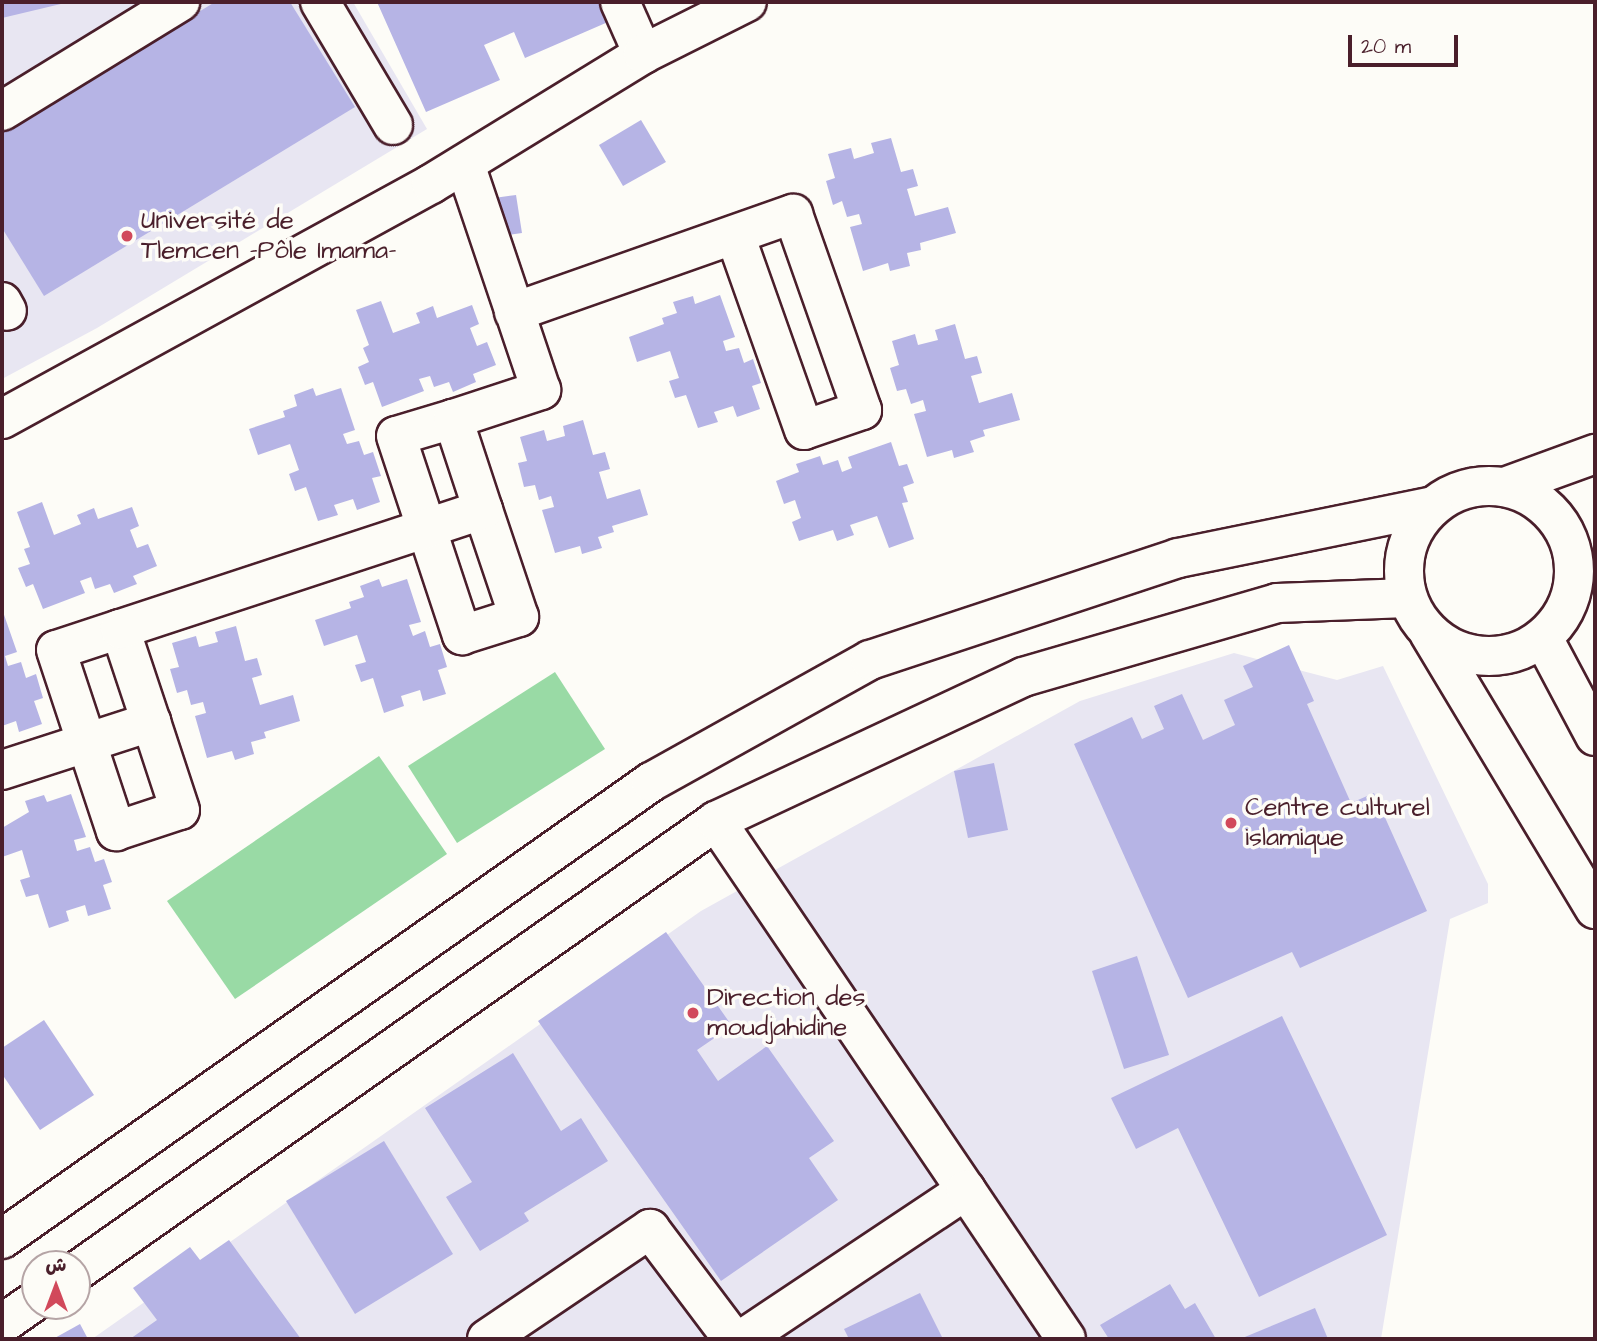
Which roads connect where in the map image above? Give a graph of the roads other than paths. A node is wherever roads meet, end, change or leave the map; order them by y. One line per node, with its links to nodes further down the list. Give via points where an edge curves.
1 (180, 2): 6 (street)
2 (320, 2): 7 (street)
3 (620, 2): 5 (street)
4 (747, 2): 5 (street)
5 (643, 54): 8 (street)
6 (2, 111)
7 (393, 125)
8 (466, 164): 10 (street); 11 (street)
9 (735, 235): 9 (street, via 793,214 862,410 804,430); 10 (street)
10 (514, 312): 12 (street, via 541,390)
11 (2, 419)
12 (453, 419): 16 (street); 18 (street, via 396,436)
13 (1595, 454): 14 (street)
14 (1507, 486): 15 (street, via 1468,488); 19 (street, via 1533,497 1554,515 1569,538)
15 (1433, 506): 20 (street, via 1416,525 1406,548); 31 (street, via 1178,558 870,660 651,782)
16 (483, 510): 18 (street); 18 (street, via 519,617 462,635)
17 (1595, 526): 19 (street)
18 (427, 528): 21 (street)
19 (1576, 565): 23 (street, via 1567,605)
20 (1407, 598): 22 (street); 28 (street, via 1277,603 1023,677)
21 (120, 629): 24 (street); 26 (street, via 56,650)
22 (1428, 631): 23 (street, via 1448,647 1472,655 1521,651); 29 (street)
23 (1543, 638): 25 (street)
24 (150, 722): 26 (street); 26 (street, via 180,810 116,831)
25 (1595, 736)
26 (87, 743): 27 (street)
27 (2, 770)
28 (716, 821): 30 (street); 32 (street)
29 (1595, 909)
30 (966, 1190): 37 (street); 38 (street)
31 (2, 1240)
32 (91, 1261)
33 (21, 1311): 34 (street)
34 (2, 1324)
35 (487, 1339): 36 (street, via 650,1229)
36 (733, 1339)
37 (743, 1339)
38 (1066, 1339)

